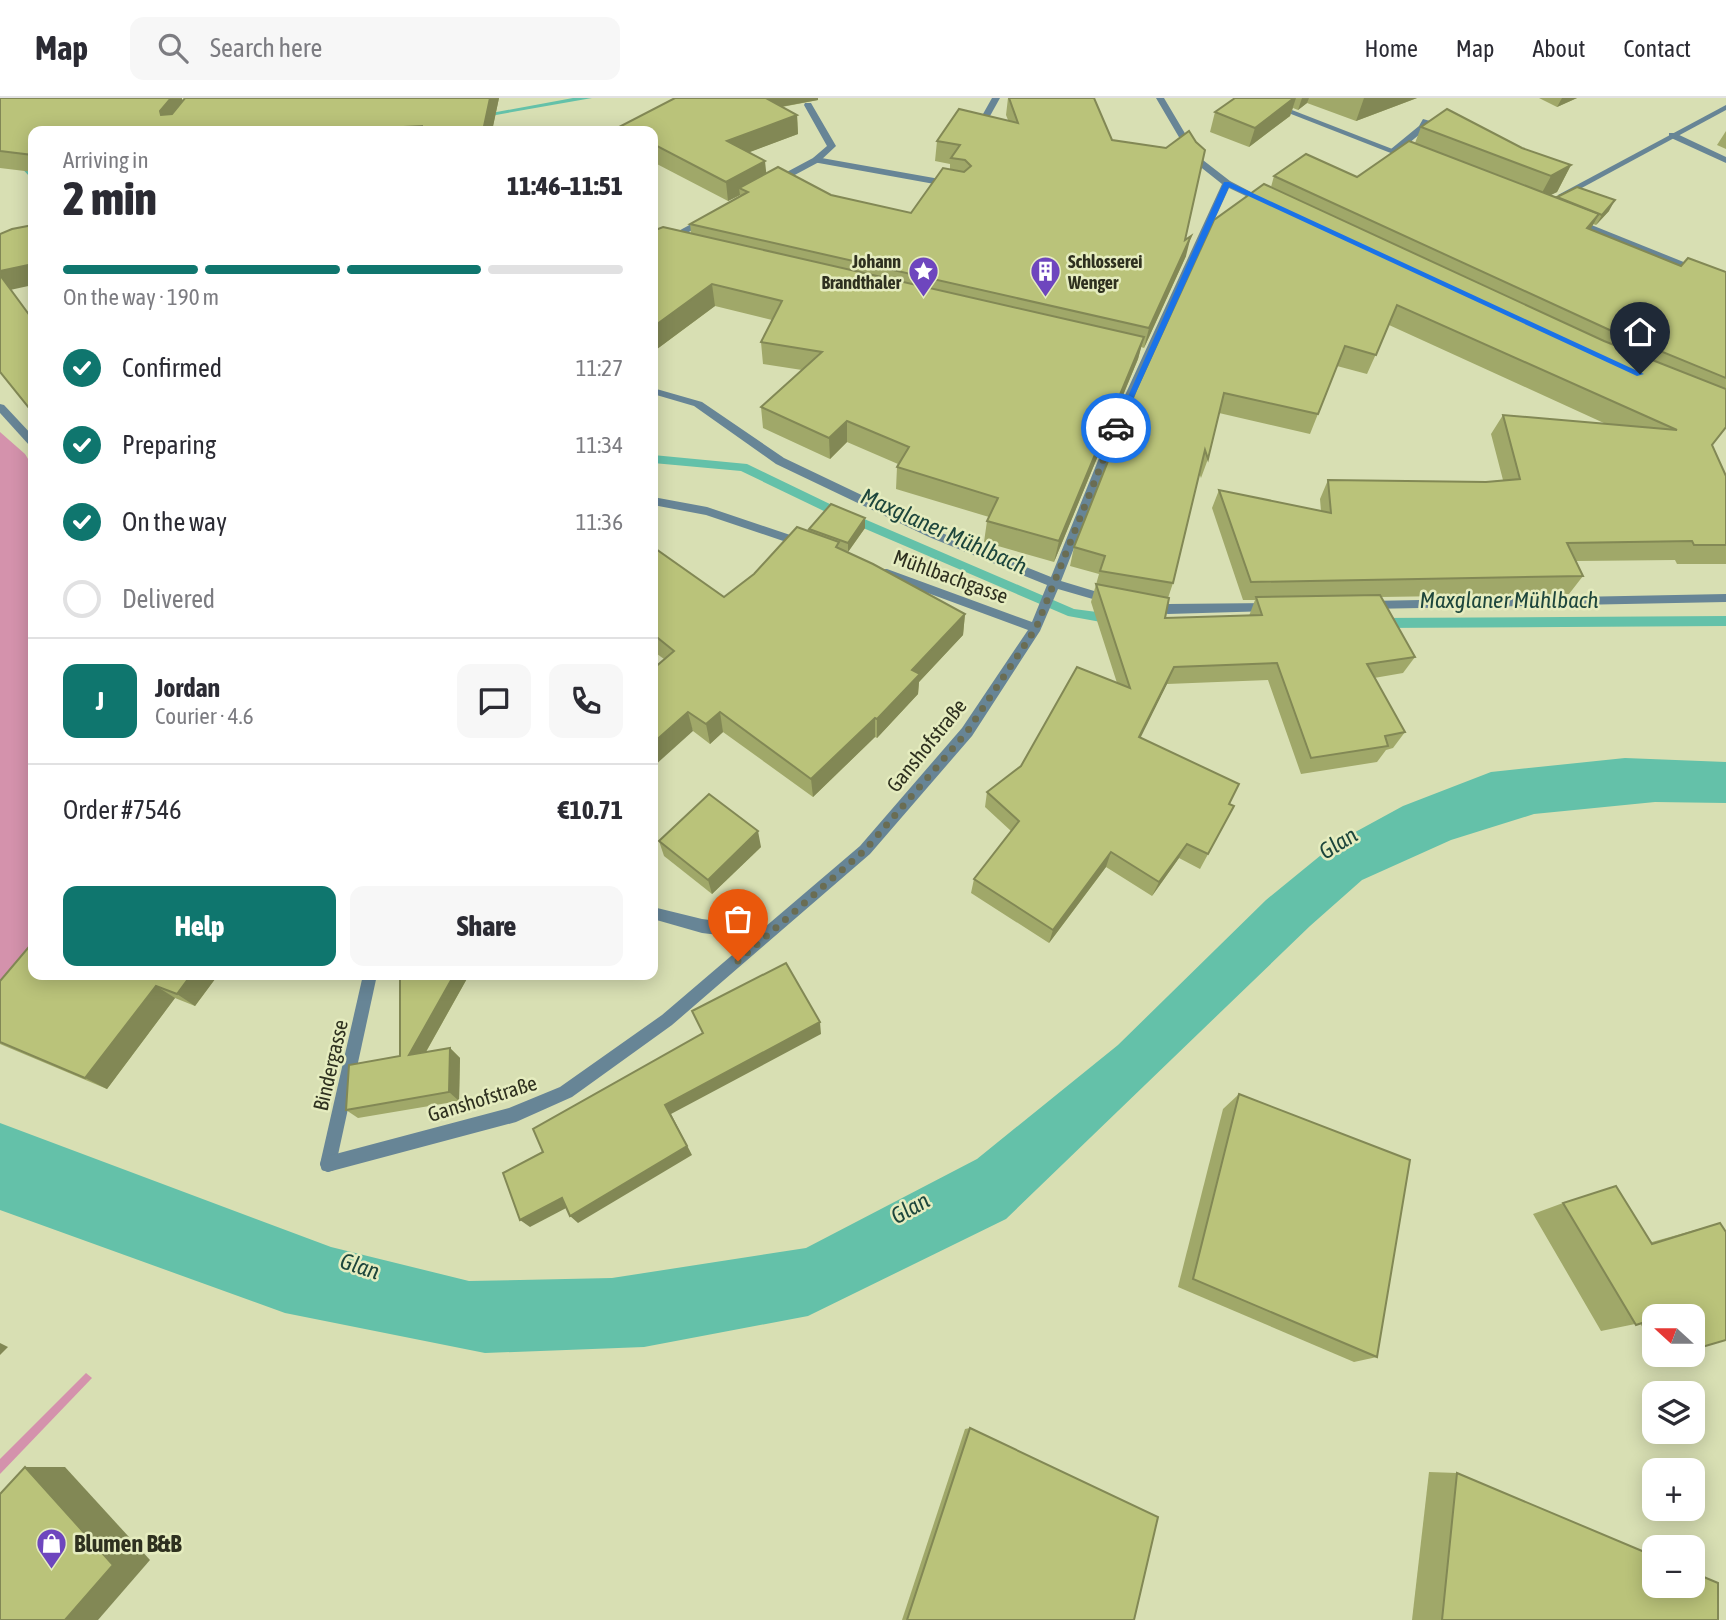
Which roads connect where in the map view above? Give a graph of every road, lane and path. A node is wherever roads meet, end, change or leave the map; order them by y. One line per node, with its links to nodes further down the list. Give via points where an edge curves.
1 (996, 98): 6 (street)
2 (1160, 98): 13 (street, via 1196,159)
3 (1254, 98): 9 (street)
4 (808, 105): 10 (street, via 832,146)
5 (1726, 107): 8 (street)
6 (987, 114)
7 (1426, 121): 9 (street)
8 (1672, 135): 11 (street); 16 (street)
9 (1395, 151): 12 (street)
10 (816, 160): 14 (street); 15 (street)
11 (1726, 160)
12 (1419, 161)
13 (1227, 183): 17 (street); 26 (street, Ganshofstraße)
14 (963, 186)
15 (761, 189)
16 (1552, 201)
17 (1276, 206)
18 (718, 213): 21 (street)
19 (1561, 216): 24 (street)
20 (658, 241): 21 (street)
21 (665, 243): 22 (street); 23 (street)
22 (658, 246)
23 (678, 246)
24 (1726, 282)
25 (1134, 352): 26 (street)
26 (1147, 355): 33 (street, Ganshofstraße)
27 (658, 392): 33 (street, Mühlbachgasse, via 698,404 780,461)
28 (0, 407): 29 (street)
29 (28, 437)
30 (658, 502): 31 (street, via 707,511)
31 (821, 550)
32 (872, 568): 37 (street, Mühlbachgasse)
33 (1054, 589): 36 (street, Mühlbachgasse, via 1168,609); 37 (street, Ganshofstraße)
34 (1726, 598): 35 (street)
35 (1361, 606)
36 (1278, 607)
37 (1039, 622): 39 (street, Ganshofstraße, via 967,732 865,850)
38 (658, 914): 39 (street, via 702,926)
39 (768, 934): 41 (street, Ganshofstraße, via 667,1020 566,1092 510,1116)
40 (369, 980): 41 (street, Bindergasse)
41 (328, 1164)

